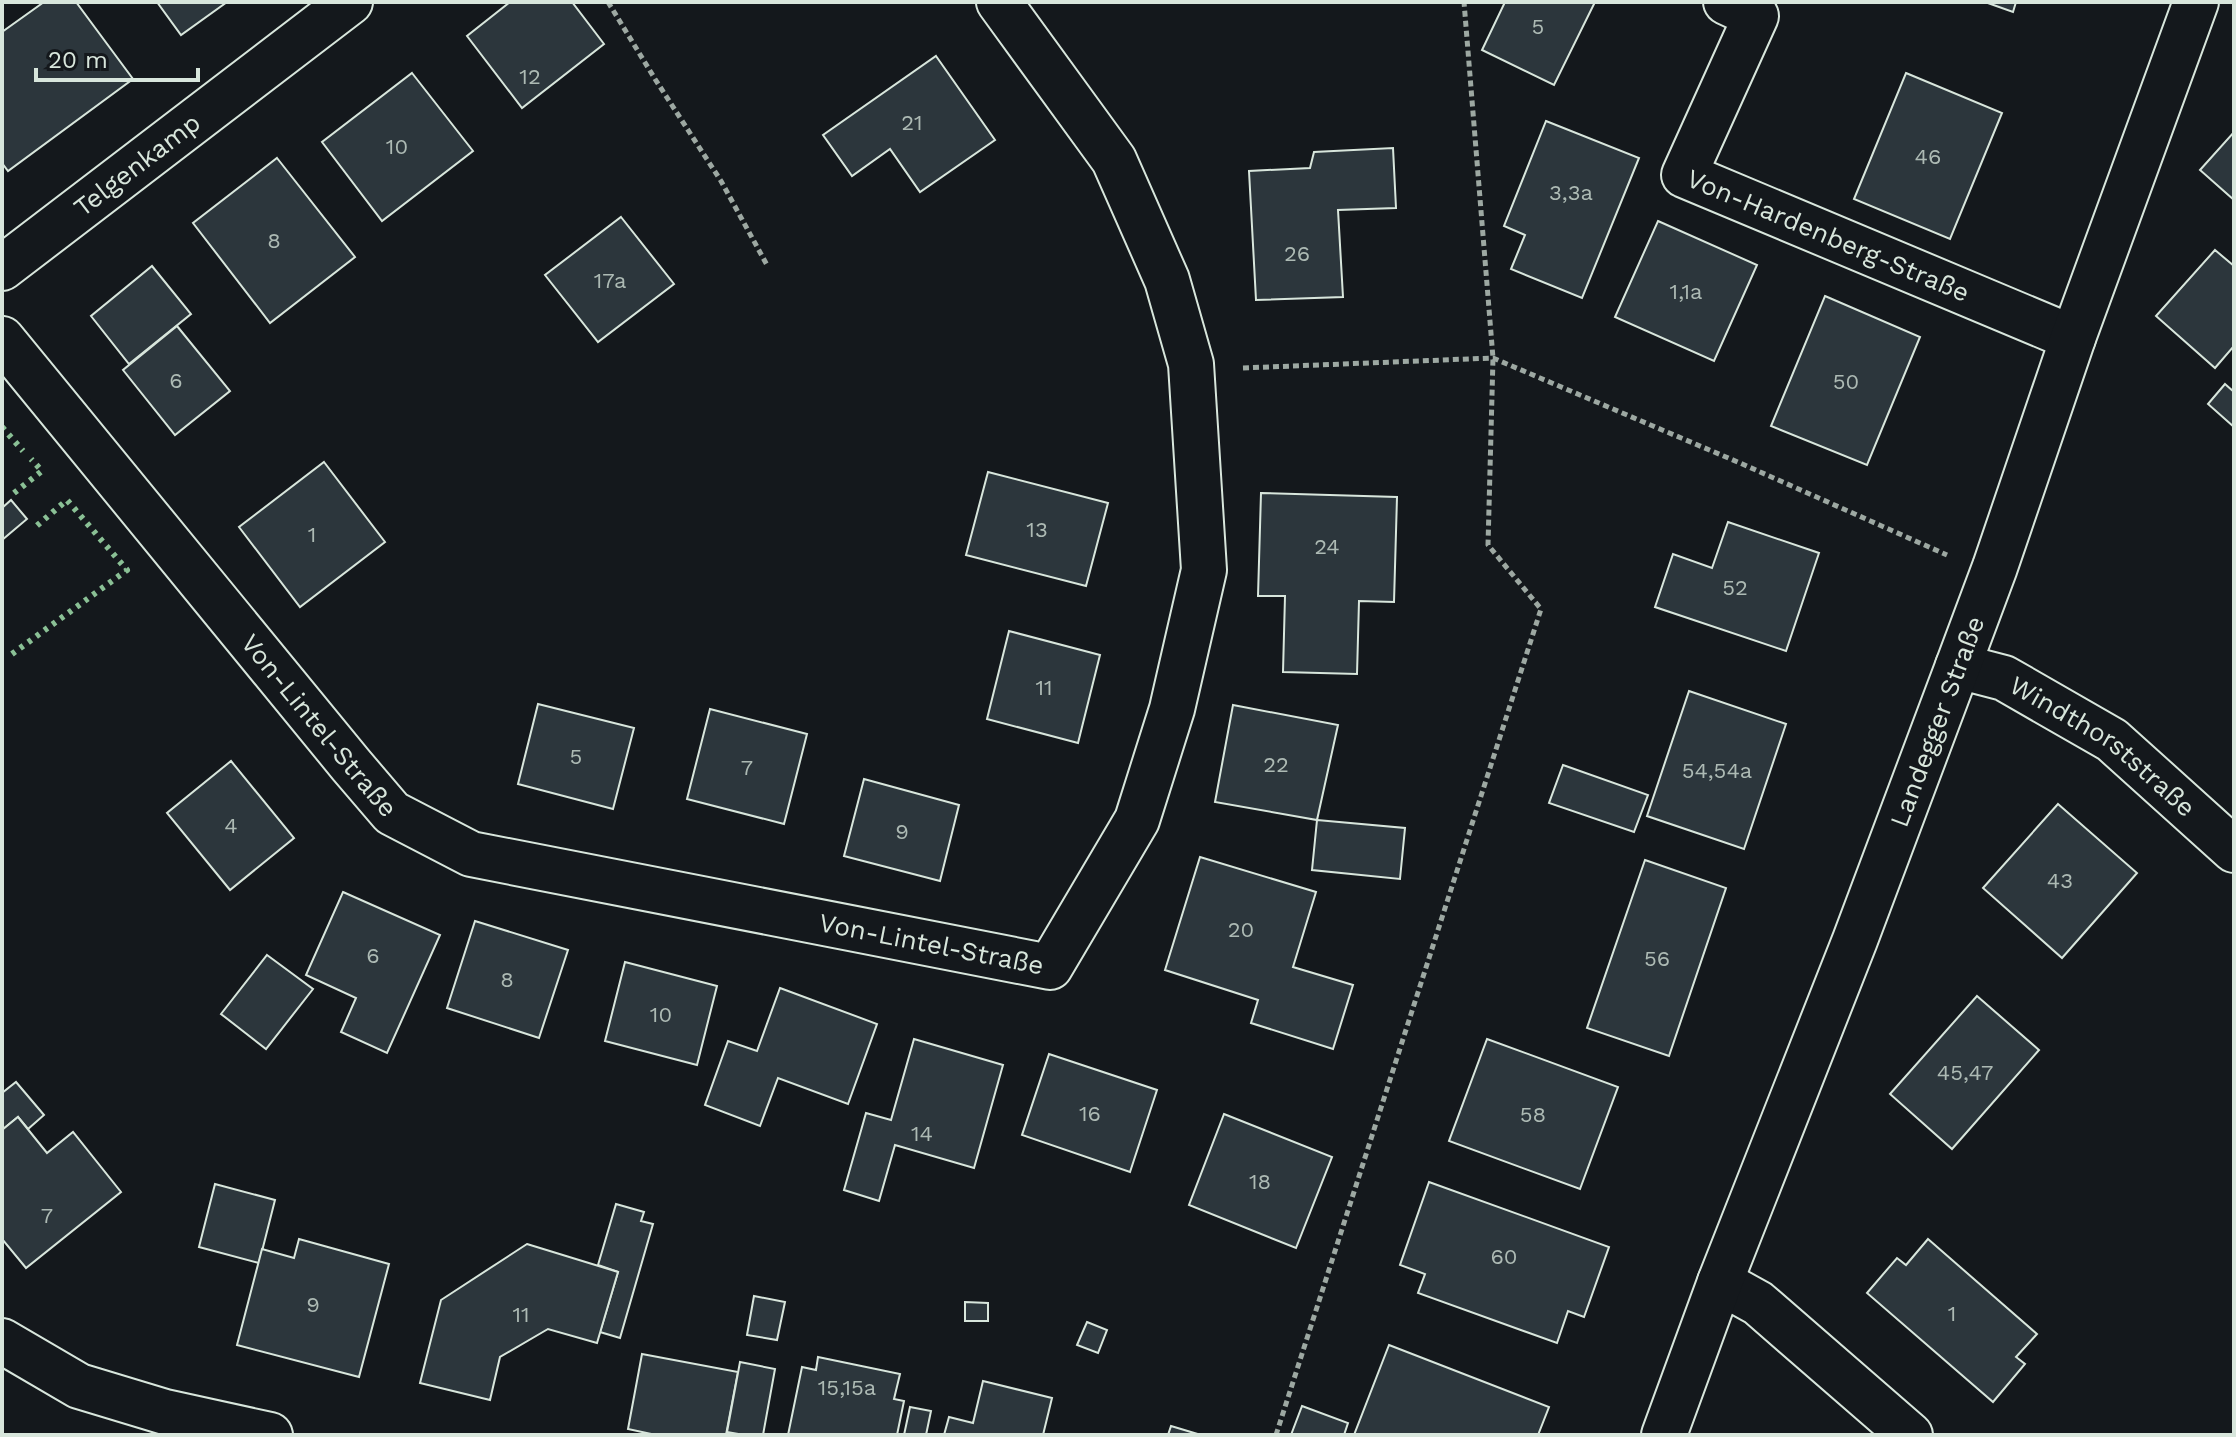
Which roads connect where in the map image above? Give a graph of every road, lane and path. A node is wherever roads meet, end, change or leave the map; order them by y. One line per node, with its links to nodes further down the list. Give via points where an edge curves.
1 (350, 2): 8 (street, Telgenkamp)
2 (608, 2): 7 (path, via 721,181)
3 (999, 2): 12 (street, Von-Lintel-Straße, via 1114,160 1167,280)
4 (1464, 2): 11 (path)
5 (1726, 2): 9 (street, Von-Hardenberg-Straße, via 1756,16 1684,175)
6 (2196, 2): 9 (street, Landegger Straße)
7 (767, 265)
8 (2, 268)
9 (2073, 338): 13 (street, Landegger Straße)
10 (2, 339): 12 (street, Von-Lintel-Straße, via 392,813 471,854 1050,967 1137,820 1172,709 1204,570)
11 (1493, 358): 12 (path, via 1240,368); 13 (path, via 1957,559); 19 (path, via 1488,545 1541,609)
12 (1191, 364)
13 (1995, 567): 14 (street, Landegger Straße)
14 (1958, 666): 15 (street, Windthorststraße, via 2004,678 2112,740); 16 (street, Landegger Straße)
15 (2234, 850)
16 (1720, 1282): 20 (street, Landegger Straße); 21 (street, via 1758,1303)
17 (2, 1341): 18 (street, via 79,1386)
18 (270, 1435)
19 (1276, 1435)
20 (1664, 1435)
21 (1910, 1435)

